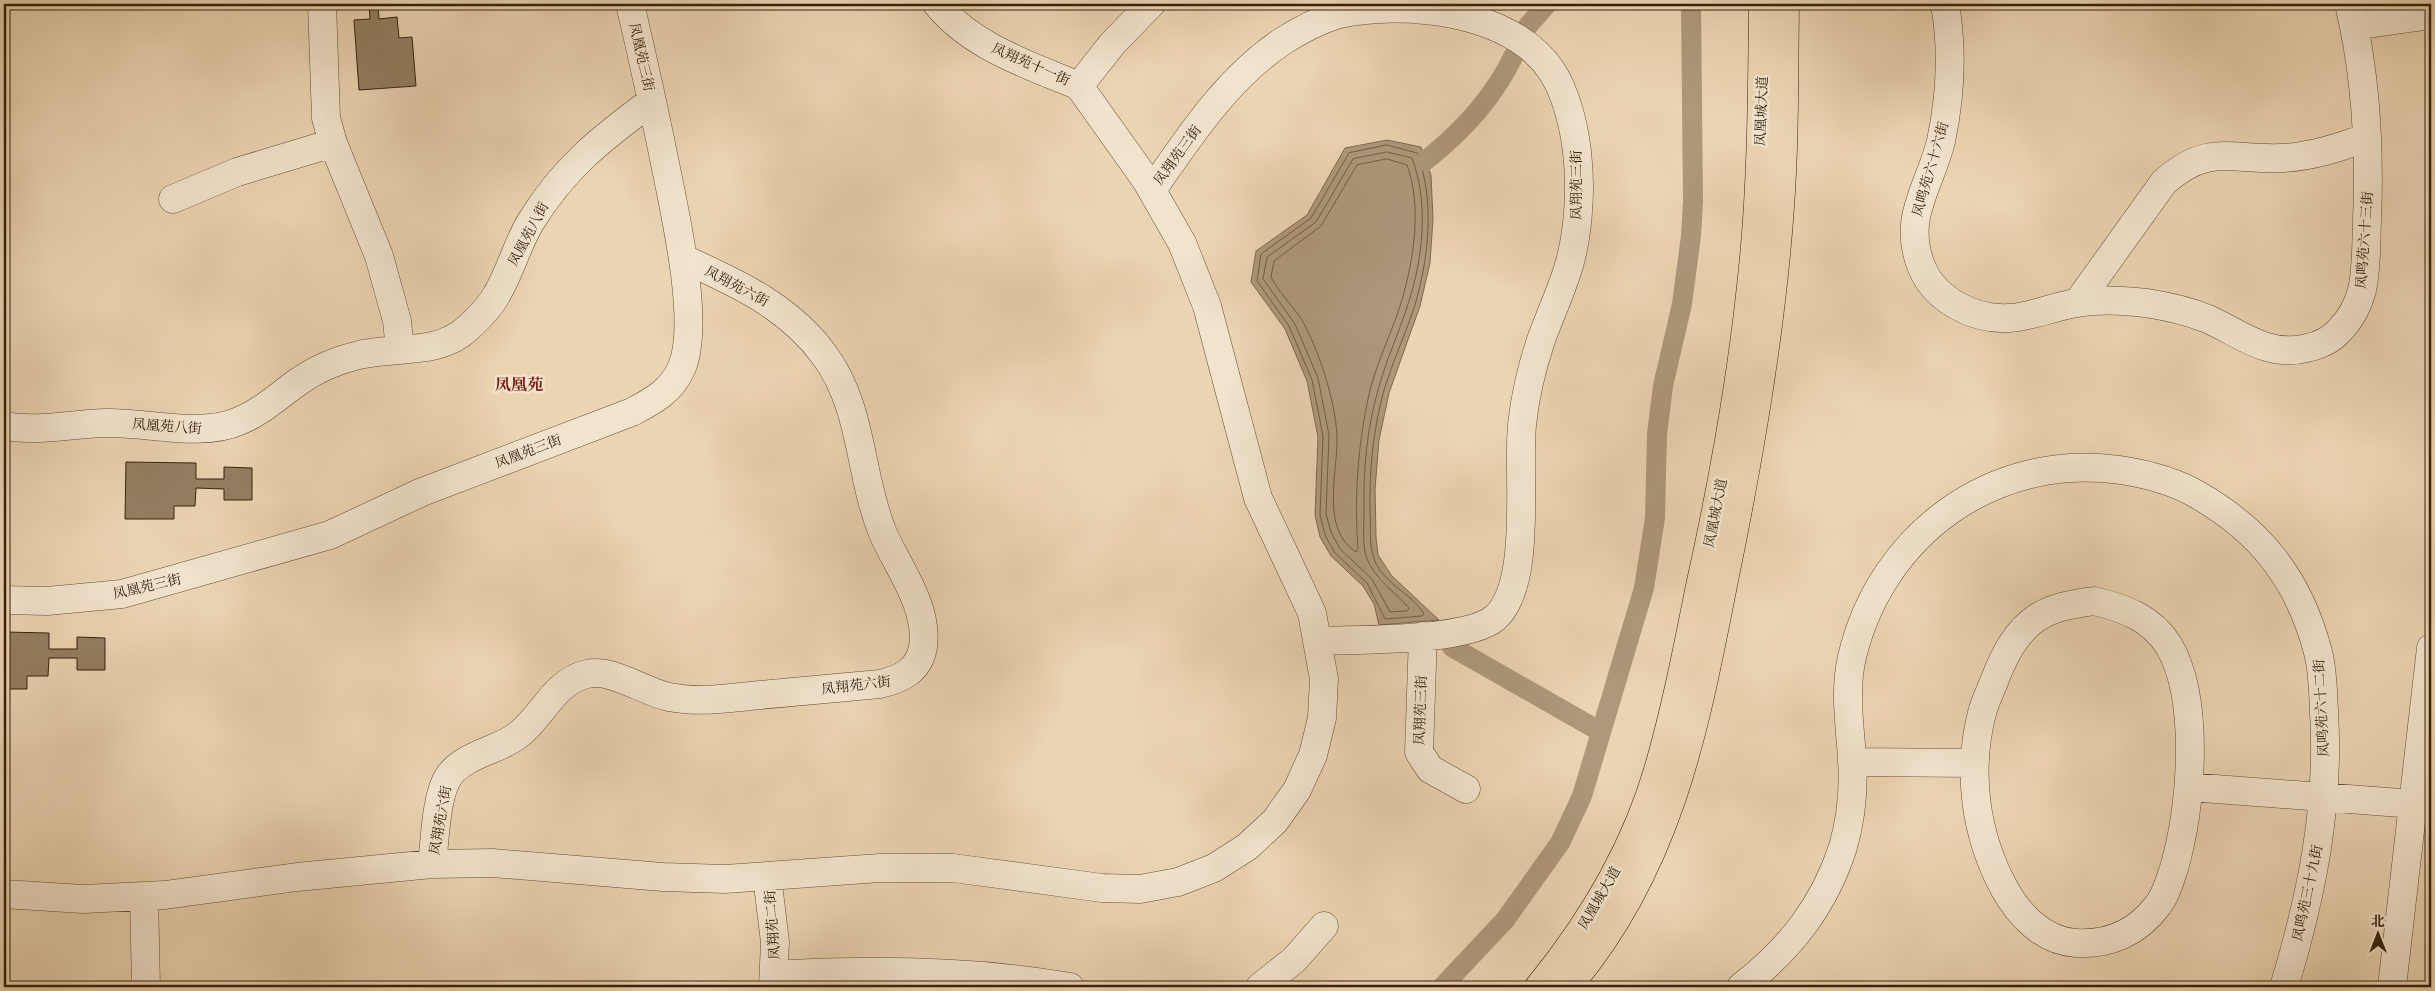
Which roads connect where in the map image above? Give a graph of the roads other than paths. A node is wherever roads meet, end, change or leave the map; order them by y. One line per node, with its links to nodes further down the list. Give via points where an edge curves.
1 (322, 4): 13 (street, via 326,118)
2 (630, 4): 11 (street, 凤凰苑三街)
3 (937, 4): 10 (street, 凤翔苑十一街, via 958,25 997,51)
4 (1151, 4): 10 (street, via 1112,42)
5 (1763, 4): 41 (main road, 凤凰城大道, via 1759,194 1748,306 1727,451 1674,705 1659,768 1614,875 1566,953)
6 (1785, 4): 42 (main road, 凤凰城大道, via 1779,219 1769,304 1739,507 1700,704 1666,820 1639,877 1605,934)
7 (1945, 4): 16 (street, 凤鸣苑六十六街, via 1951,38 1950,92 1940,144 1914,219)
8 (2352, 15): 9 (street); 12 (street, 凤鸣苑六十三街)
9 (2431, 15)
10 (1079, 86): 14 (street)
11 (652, 101): 17 (street, 凤凰苑三街); 19 (street, 凤凰苑八街, via 591,147 565,172 529,224 496,296 466,330 435,346)
12 (2367, 137): 18 (street, via 2338,148 2300,156 2218,155 2198,159 2179,168 2164,182); 18 (street, 凤鸣苑六十三街, via 2368,195 2362,290 2354,313 2338,332 2317,346 2293,352 2268,349 2207,319 2165,306 2122,300)
13 (333, 144): 15 (street, via 237,172); 19 (street, via 380,256 397,321)
14 (1152, 190): 22 (street, 凤翔苑三街, via 1203,118 1238,78 1282,41 1339,14 1410,7 1464,15 1497,26 1520,40 1552,71 1574,133 1578,163 1577,213 1571,257 1533,365 1524,412 1515,580 1506,605 1485,625); 23 (street, via 1182,243 1195,274 1216,338 1222,371 1258,498 1312,613)
15 (173, 199)
16 (1915, 245): 18 (street, 凤鸣苑六十三街, via 1923,270 1938,292 1959,307 1984,316 2010,318)
17 (684, 259): 21 (street, 凤凰苑三街, via 688,327 682,368 672,385 657,399 632,412 422,492 330,535 122,594); 32 (street, 凤翔苑六街, via 771,302 825,356 854,412 869,492 882,532 917,606 923,634 919,660 901,679 880,684 721,698 678,698 656,694 601,673 587,674 570,681 551,697 518,736 467,761 447,779)
18 (2078, 302)
19 (400, 349): 20 (street, 凤凰苑八街, via 360,355 324,367 298,381 259,412 223,427 206,430 137,423 23,430)
20 (4, 426)
21 (4, 600)
22 (1423, 636): 23 (street, 凤翔苑三街); 29 (street, 凤翔苑三街, via 1419,752 1430,769)
23 (1318, 641): 33 (street, via 1324,679 1322,718 1313,755 1297,790 1275,821 1247,847 1214,868 1178,882 1140,889 1102,888 953,868 880,868)
24 (2431, 648): 25 (street)
25 (2431, 653): 31 (street)
26 (1852, 762): 27 (street); 30 (street, 凤鸣苑六十二街, via 1846,710 1851,659 1867,610 1892,566 1927,527 1964,500 2006,480 2051,469 2097,466 2143,473 2194,493 2226,512 2261,542 2289,579 2309,620 2321,664); 43 (street, 凤鸣苑六十二街, via 1851,807 1844,843 1816,910 1769,965)
27 (1974, 764): 28 (street, via 1975,800 1982,836 2012,902 2029,922 2050,936 2074,943 2099,943 2123,936 2144,922 2160,903 2179,850); 28 (street, via 1982,712 2015,638 2037,617 2064,605 2094,602 2123,608 2149,623 2169,646 2180,673 2186,701 2190,739)
28 (2189, 786): 30 (street)
29 (1466, 789)
30 (2324, 797): 31 (street); 44 (street, 凤鸣苑三十九街, via 2316,863 2302,928)
31 (2414, 804): 45 (street)
32 (432, 864): 33 (street, via 492,864 662,877 725,879); 35 (street)
33 (767, 876): 37 (street, 凤翔苑二街, via 775,933)
34 (4, 894): 35 (street, via 83,898)
35 (144, 896): 38 (street)
36 (1324, 926): 40 (street, via 1294,960)
37 (774, 981): 39 (street, 凤翔苑二街, via 830,972 940,972)
38 (146, 987)
39 (1070, 987)
40 (1260, 987)
41 (1539, 987)
42 (1567, 987)
43 (1741, 987)
44 (2284, 987)
45 (2392, 987)

